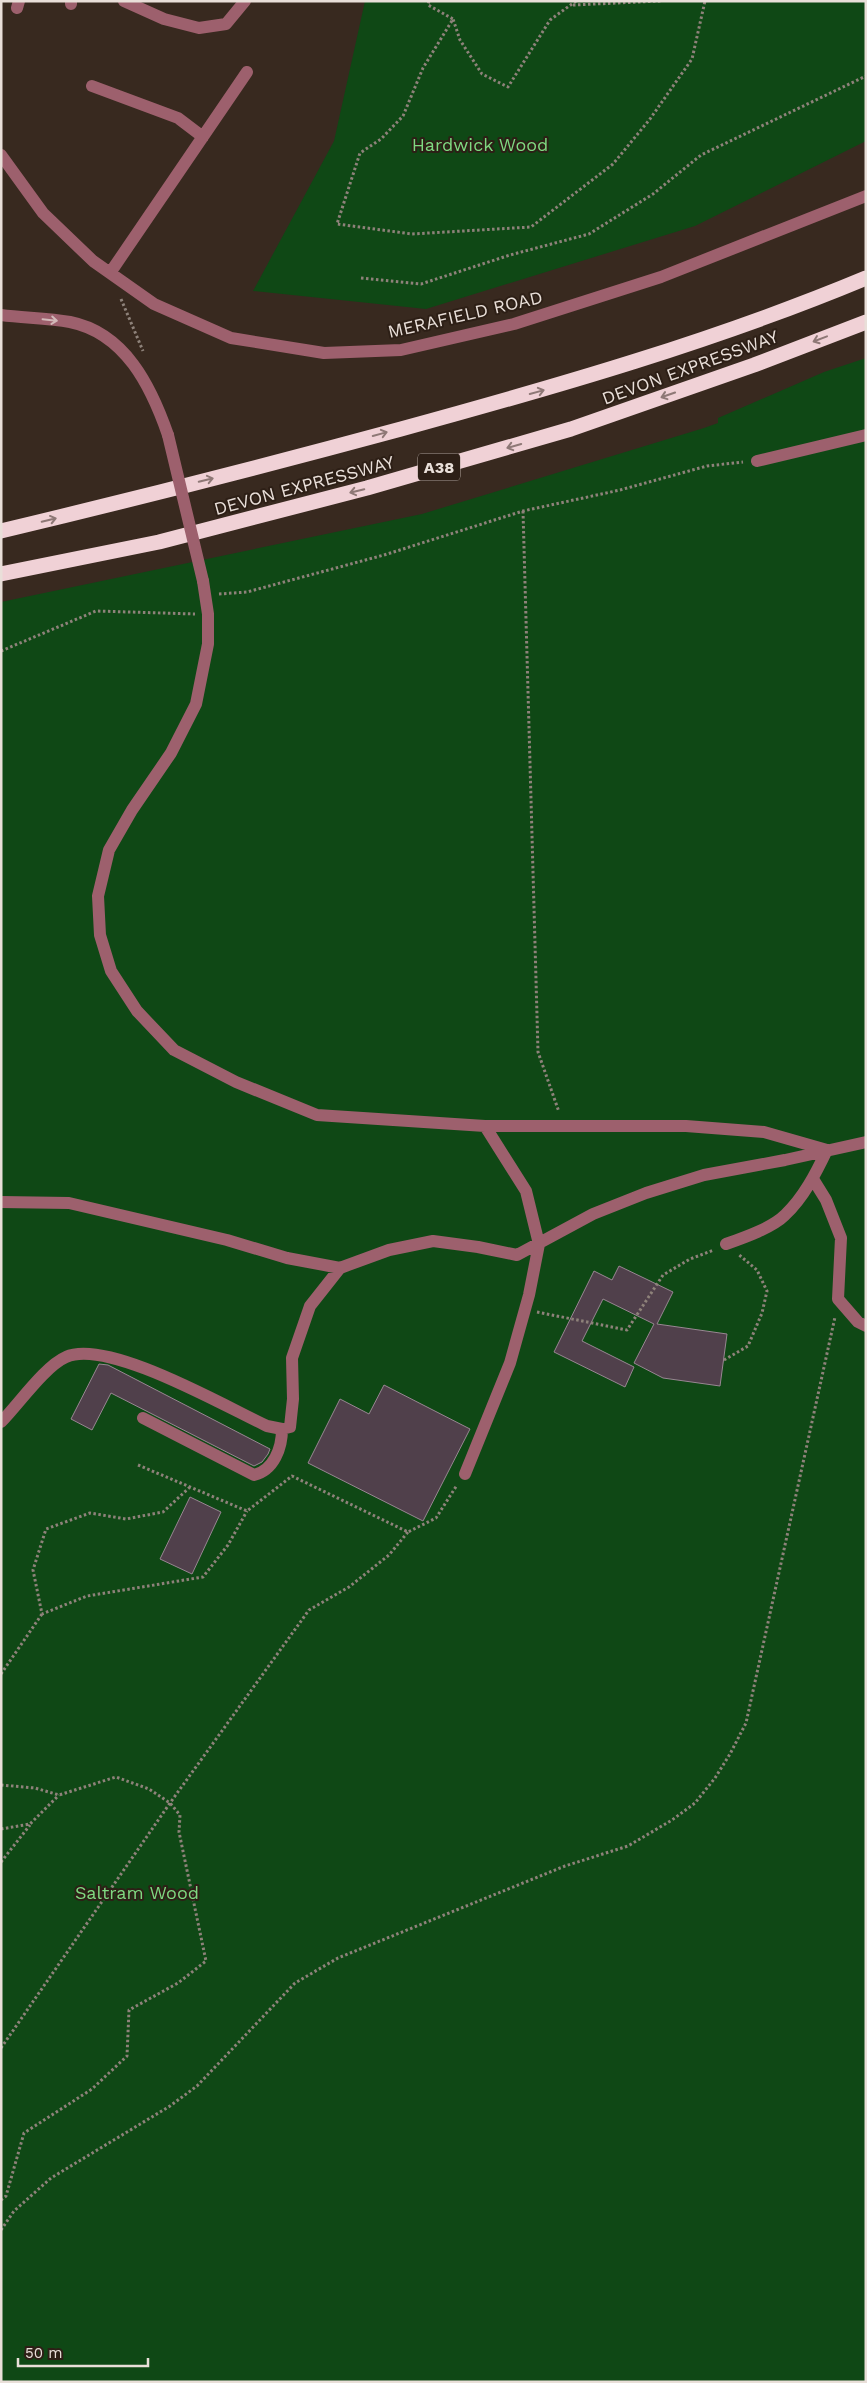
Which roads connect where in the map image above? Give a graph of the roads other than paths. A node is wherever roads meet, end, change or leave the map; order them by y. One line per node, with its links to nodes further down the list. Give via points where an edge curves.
1 (124, 1): 2 (street, via 164,19 199,28 226,24)
2 (245, 1)
3 (247, 72): 5 (street)
4 (92, 86): 5 (street, via 178,118)
5 (203, 137): 8 (street)
6 (1, 156): 8 (street, MERAFIELD ROAD, via 43,213)
7 (866, 196): 8 (street, MERAFIELD ROAD, via 660,277 514,324 401,350 324,353 231,338 154,304)
8 (110, 273)
9 (866, 278): 14 (highway, DEVON EXPRESSWAY, one-way to 9, via 317,452 563,385 786,311)
10 (1, 314): 16 (street, one-way to 16, bridge, via 71,322 102,334 129,357 154,397 168,434 203,581 208,644 196,704 171,753 109,850 98,896 100,935 111,971 136,1011 174,1050 236,1082 318,1115)
11 (866, 322): 15 (highway, DEVON EXPRESSWAY / A38, one-way to 15, via 571,430 169,540)
12 (866, 435): 13 (street)
13 (757, 461)
14 (1, 531)
15 (1, 574)
16 (485, 1126): 18 (street, via 686,1126 764,1132); 21 (street, via 526,1191)
17 (866, 1142): 18 (street)
18 (827, 1150): 19 (street); 21 (street, via 704,1175 646,1193 593,1214)
19 (813, 1179): 22 (street, via 784,1216); 24 (street, via 826,1200 840,1238 838,1299 858,1322)
20 (1, 1202): 23 (street, via 69,1203 218,1238 287,1258)
21 (539, 1244): 23 (street, via 517,1255 433,1241 389,1250); 28 (street, via 510,1363)
22 (726, 1244)
23 (340, 1268): 27 (street, via 310,1306 292,1358 290,1427)
24 (866, 1326)
25 (143, 1418): 27 (street, via 254,1475 269,1467 278,1452)
26 (1, 1422): 27 (street, via 66,1356 86,1355 108,1356 140,1365 267,1426)
27 (282, 1429)
28 (465, 1474)

